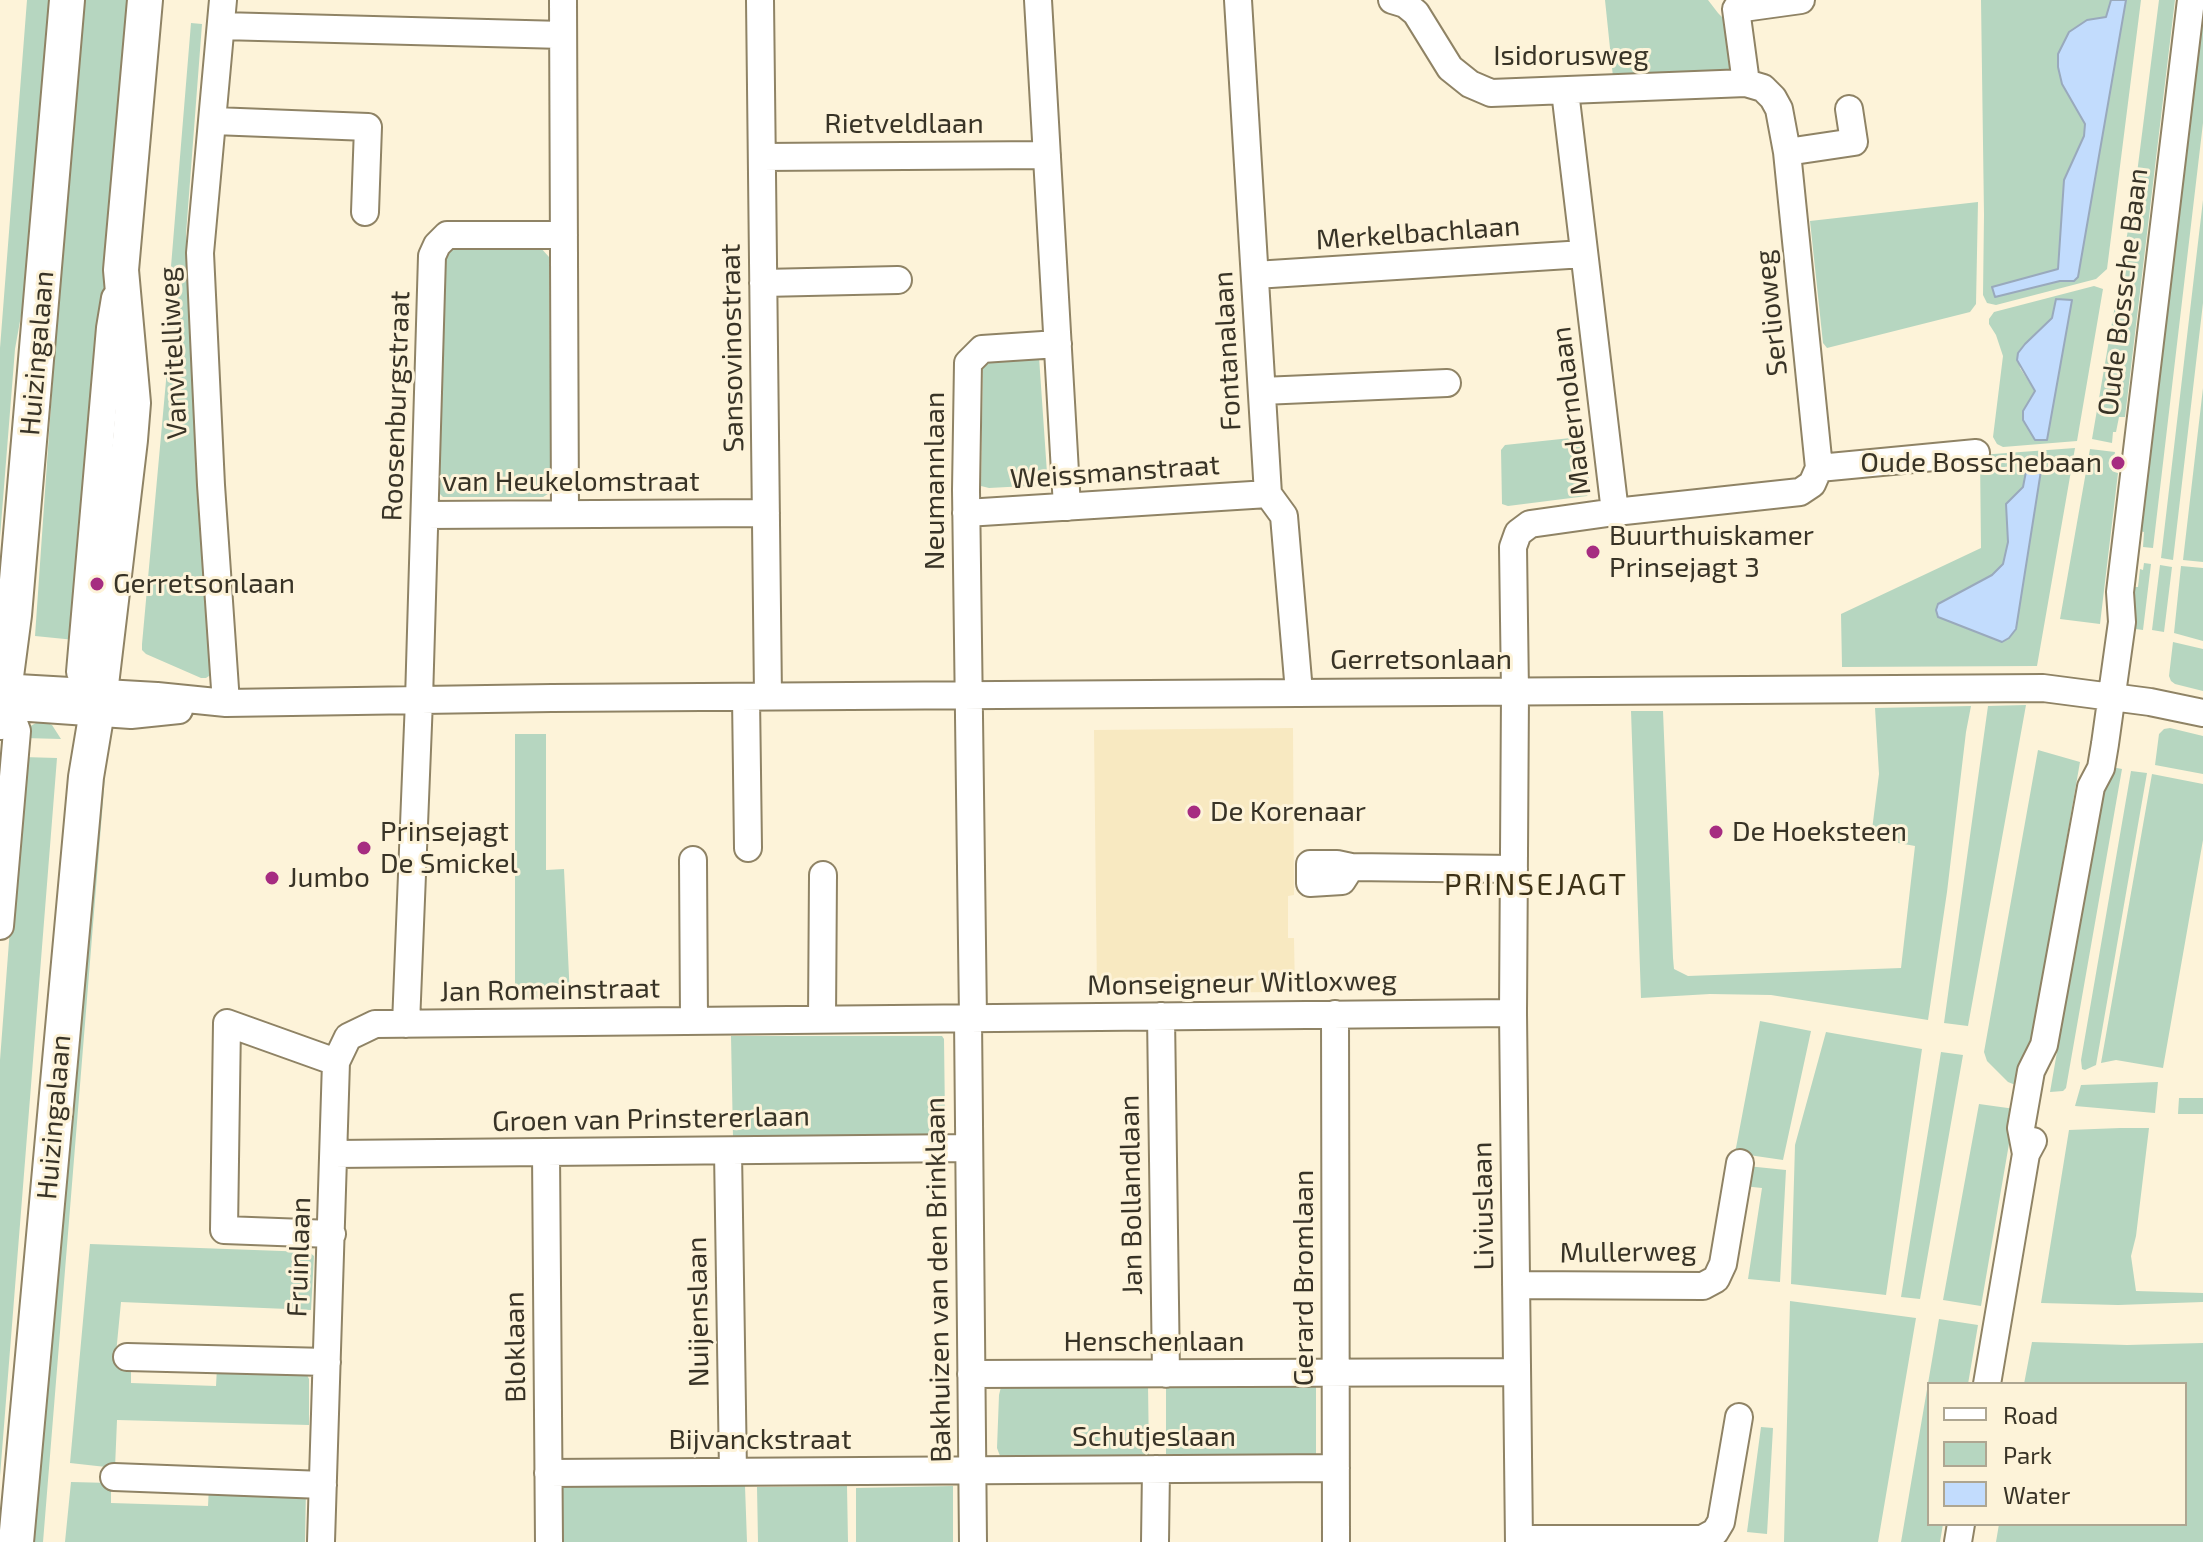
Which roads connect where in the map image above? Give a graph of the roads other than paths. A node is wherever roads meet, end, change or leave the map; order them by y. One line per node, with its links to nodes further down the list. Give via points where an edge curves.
1 (67, 0): 44 (main road, Huizingalaan)
2 (145, 0): 45 (main road, Huizingalaan, via 121,270 133,403)
3 (563, 0): 12 (street)
4 (760, 0): 19 (street, Sansovinostraat)
5 (1038, 0): 18 (street)
6 (1238, 0): 23 (street, Fontanalaan)
7 (1392, 0): 10 (street, Isidorusweg)
8 (1801, 0): 13 (street, via 1736,9)
9 (2191, 0): 42 (street, Oude Bossche Baan, via 2120,592 2107,620)
10 (1424, 6): 14 (street, Isidorusweg, via 1450,68 1470,84 1491,93)
11 (222, 13): 12 (street); 16 (street, Vanvitelliweg)
12 (563, 35): 21 (street)
13 (1746, 83): 14 (street, Isidorusweg); 17 (street, Serlioweg, via 1773,98)
14 (1565, 91): 22 (street, Madernolaan)
15 (1849, 109): 17 (street, via 1854,142)
16 (214, 121): 20 (street, via 368,127); 46 (street, Vanvitelliweg, via 200,253)
17 (1787, 152): 30 (street, Serlioweg)
18 (1047, 155): 19 (street, Rietveldlaan); 26 (street)
19 (762, 157): 25 (street, Sansovinostraat)
20 (365, 212)
21 (564, 235): 36 (street); 37 (street, Roosenburgstraat, via 447,235 437,245 432,256)
22 (1584, 254): 23 (street, Merkelbachlaan); 33 (street, Madernolaan)
23 (1255, 275): 28 (street, Fontanalaan)
24 (898, 280): 25 (street)
25 (763, 283): 34 (street, Sansovinostraat)
26 (1058, 344): 32 (street); 35 (street, Neumannlaan, via 982,349 968,363)
27 (1447, 383): 28 (street)
28 (1262, 391): 31 (street, Fontanalaan)
29 (1976, 453): 30 (street)
30 (1819, 468): 33 (street, via 1812,484 1800,492)
31 (1268, 494): 32 (street, Weissmanstraat); 38 (street, Fontanalaan, via 1284,516)
32 (1067, 507): 35 (street, Weissmanstraat)
33 (1615, 512): 39 (street, Madernolaan, via 1530,524 1518,533 1513,547)
34 (766, 513): 36 (street, van Heukelomstraat); 41 (street, Sansovinostraat)
35 (966, 513): 40 (street, Neumannlaan)
36 (565, 514): 37 (street, van Heukelomstraat)
37 (425, 515): 43 (street, Roosenburgstraat)
38 (1299, 692): 39 (street, Gerretsonlaan); 40 (street, Gerretsonlaan)
39 (1515, 692): 42 (street, Gerretsonlaan, via 2043,688); 51 (street, Liviuslaan)
40 (969, 695): 41 (street, Gerretsonlaan); 57 (street, Bakhuizen van den Brinklaan)
41 (757, 696): 43 (street, Gerretsonlaan); 48 (street)
42 (2104, 696): 47 (street, Gerretsonlaan); 75 (street, Oude Bossche Baan, via 2087,765 2091,787 2044,1045 2031,1071 2021,1128 2026,1154)
43 (419, 700): 46 (street, Gerretsonlaan); 60 (street, Roosenburgstraat)
44 (2, 702): 45 (street, Gerretsonlaan); 53 (street, Huizingalaan, via 17,731)
45 (98, 703): 46 (street, Gerretsonlaan, via 145,714); 85 (main road, Huizingalaan, via 88,756)
46 (226, 703)
47 (2203, 713)
48 (748, 848)
49 (693, 860): 59 (street, Jan Romeinstraat)
50 (1351, 867): 51 (street)
51 (1514, 869): 54 (street, Liviuslaan)
52 (823, 875): 58 (street)
53 (0, 926)
54 (1513, 1013): 55 (street, Monseigneur Witloxweg); 68 (street, Liviuslaan)
55 (1335, 1014): 56 (street, Monseigneur Witloxweg); 72 (street, Gerard Bromlaan)
56 (1161, 1016): 57 (street, Monseigneur Witloxweg); 74 (street, Jan Bollandlaan)
57 (970, 1018): 58 (street, Jan Romeinstraat); 62 (street, Bakhuizen van den Brinklaan)
58 (822, 1019): 59 (street, Jan Romeinstraat)
59 (694, 1021): 60 (street, Jan Romeinstraat)
60 (406, 1024): 61 (street, via 375,1024 348,1037)
61 (336, 1062): 65 (street, Fruinlaan); 67 (street, via 227,1023 224,1230)
62 (969, 1148): 63 (street, Groen van Prinstererlaan); 73 (street, Bakhuizen van den Brinklaan)
63 (728, 1151): 64 (street, Groen van Prinstererlaan); 80 (street, Nuijenslaan)
64 (546, 1152): 65 (street, Groen van Prinstererlaan); 81 (street, Bloklaan)
65 (334, 1154): 67 (street, Fruinlaan)
66 (1740, 1163): 68 (street, Mullerweg, via 1716,1279 1703,1286)
67 (332, 1234): 70 (street, Fruinlaan)
68 (1516, 1285): 71 (street, Liviuslaan)
69 (127, 1357): 70 (street)
70 (327, 1362): 83 (street, Fruinlaan)
71 (1517, 1372): 72 (street, Henschenlaan); 84 (street, Liviuslaan)
72 (1336, 1373): 74 (street, Henschenlaan); 77 (street, Gerard Bromlaan)
73 (971, 1374): 74 (street, Henschenlaan); 79 (street, Bakhuizen van den Brinklaan)
74 (1166, 1374)
75 (1987, 1382)
76 (1739, 1417): 84 (street, via 1715,1532 1702,1539)
77 (1336, 1468): 78 (street, Schutjeslaan); 90 (street, Gerard Bromlaan)
78 (1156, 1469): 79 (street, Schutjeslaan); 89 (street)
79 (972, 1470): 80 (street, Bijvanckstraat); 88 (street, Bakhuizen van den Brinklaan)
80 (733, 1472): 81 (street, Bijvanckstraat)
81 (548, 1473): 87 (street, Bloklaan)
82 (114, 1477): 83 (street)
83 (323, 1485): 86 (street, Fruinlaan)
84 (1519, 1541)
85 (16, 1542)
86 (321, 1542)
87 (549, 1542)
88 (973, 1542)
89 (1155, 1542)
90 (1336, 1542)

